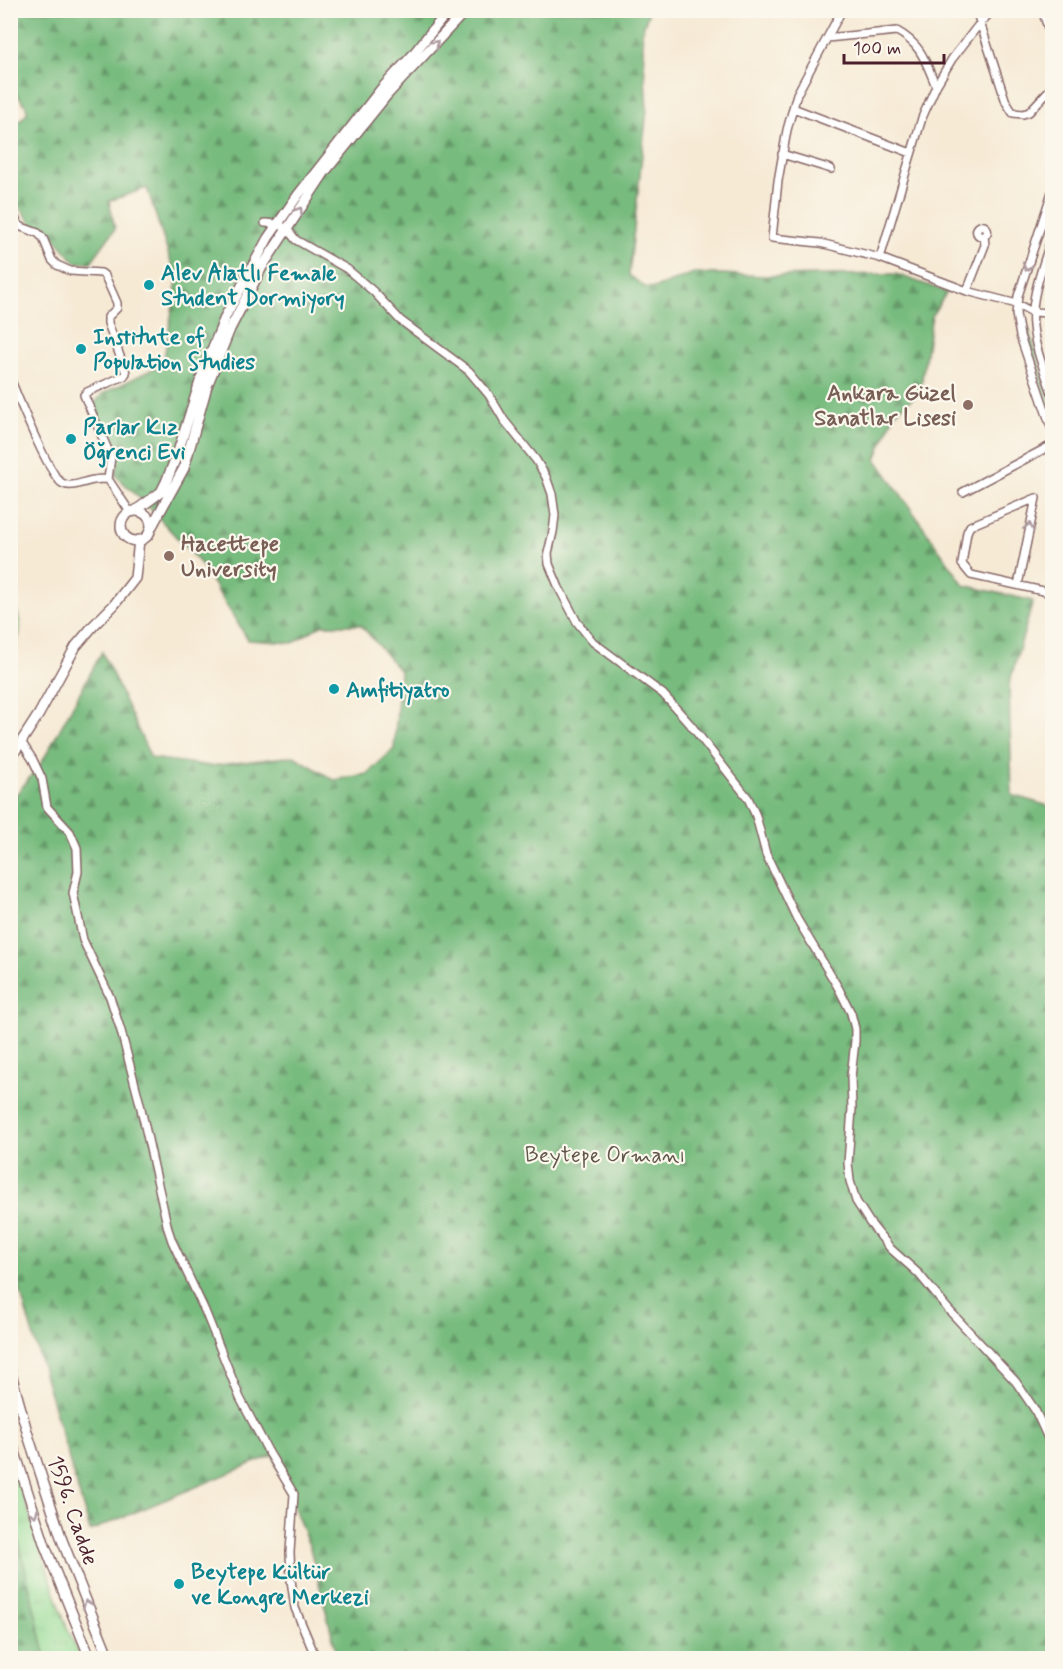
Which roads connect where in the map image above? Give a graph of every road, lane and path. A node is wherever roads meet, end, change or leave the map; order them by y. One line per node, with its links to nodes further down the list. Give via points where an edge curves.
1 (449, 10): 18 (main road, via 382,88)
2 (466, 10): 19 (main road, one-way to 2, via 324,173 387,95)
3 (842, 10): 8 (street)
4 (976, 10): 7 (street)
5 (993, 10): 7 (street)
6 (1042, 10): 9 (street)
7 (980, 23): 10 (street); 11 (street, via 1013,113 1029,112)
8 (827, 38): 10 (street, via 897,31 918,46); 12 (street)
9 (1053, 40)
10 (936, 86): 13 (street)
11 (1053, 87)
12 (793, 108): 13 (street); 14 (street)
13 (912, 153): 24 (street)
14 (782, 154): 15 (street); 24 (street, via 772,238 820,243)
15 (831, 169)
16 (1053, 192): 26 (street, one-way to 26)
17 (10, 208): 33 (street, via 19,226 38,233 57,266 105,276 117,303 108,323 126,373 84,395 111,457)
18 (275, 228): 19 (street); 22 (street); 35 (main road, via 226,315 161,492)
19 (287, 229): 22 (main road); 23 (street)
20 (984, 236): 25 (street, via 985,244)
21 (1053, 236): 27 (street)
22 (281, 239): 23 (street); 36 (main road, via 230,329 207,386 184,468)
23 (296, 240): 44 (street, via 347,269 400,320 469,371 489,395 546,477 555,515 549,564 577,622 592,642 663,694 748,798 782,889 851,1013 855,1041 848,1163 856,1202 891,1249 919,1274 1016,1382 1035,1410)
24 (880, 258): 25 (street)
25 (967, 291): 26 (street)
26 (1017, 304): 27 (street); 31 (street, via 1020,336)
27 (1032, 312): 28 (street); 30 (street, via 1035,338)
28 (1053, 313)
29 (10, 378): 33 (street, via 59,482 72,485)
30 (1053, 393)
31 (1053, 430)
32 (1053, 445): 34 (street)
33 (108, 479): 35 (street)
34 (963, 492)
35 (133, 511): 36 (main road, via 148,517); 37 (main road, via 123,518 122,532 129,539)
36 (151, 528): 37 (main road)
37 (139, 540): 40 (main road, via 135,578 76,646)
38 (1018, 585): 38 (street, one-way to 38, via 1033,508 1036,498 977,522 967,532 962,564 966,571); 39 (street)
39 (1053, 593)
40 (22, 743): 41 (main road); 47 (street, via 42,779 47,807 70,832 77,848 78,872 73,893 83,940 121,1031 172,1241 240,1398 294,1494 291,1580 295,1608)
41 (10, 759)
42 (10, 1370): 46 (main road, 1596. Cadde, one-way to 42, via 62,1540)
43 (10, 1437): 45 (main road, 1596. Cadde, one-way to 45, via 45,1546)
44 (1053, 1451)
45 (90, 1659)
46 (109, 1659)
47 (316, 1659)

